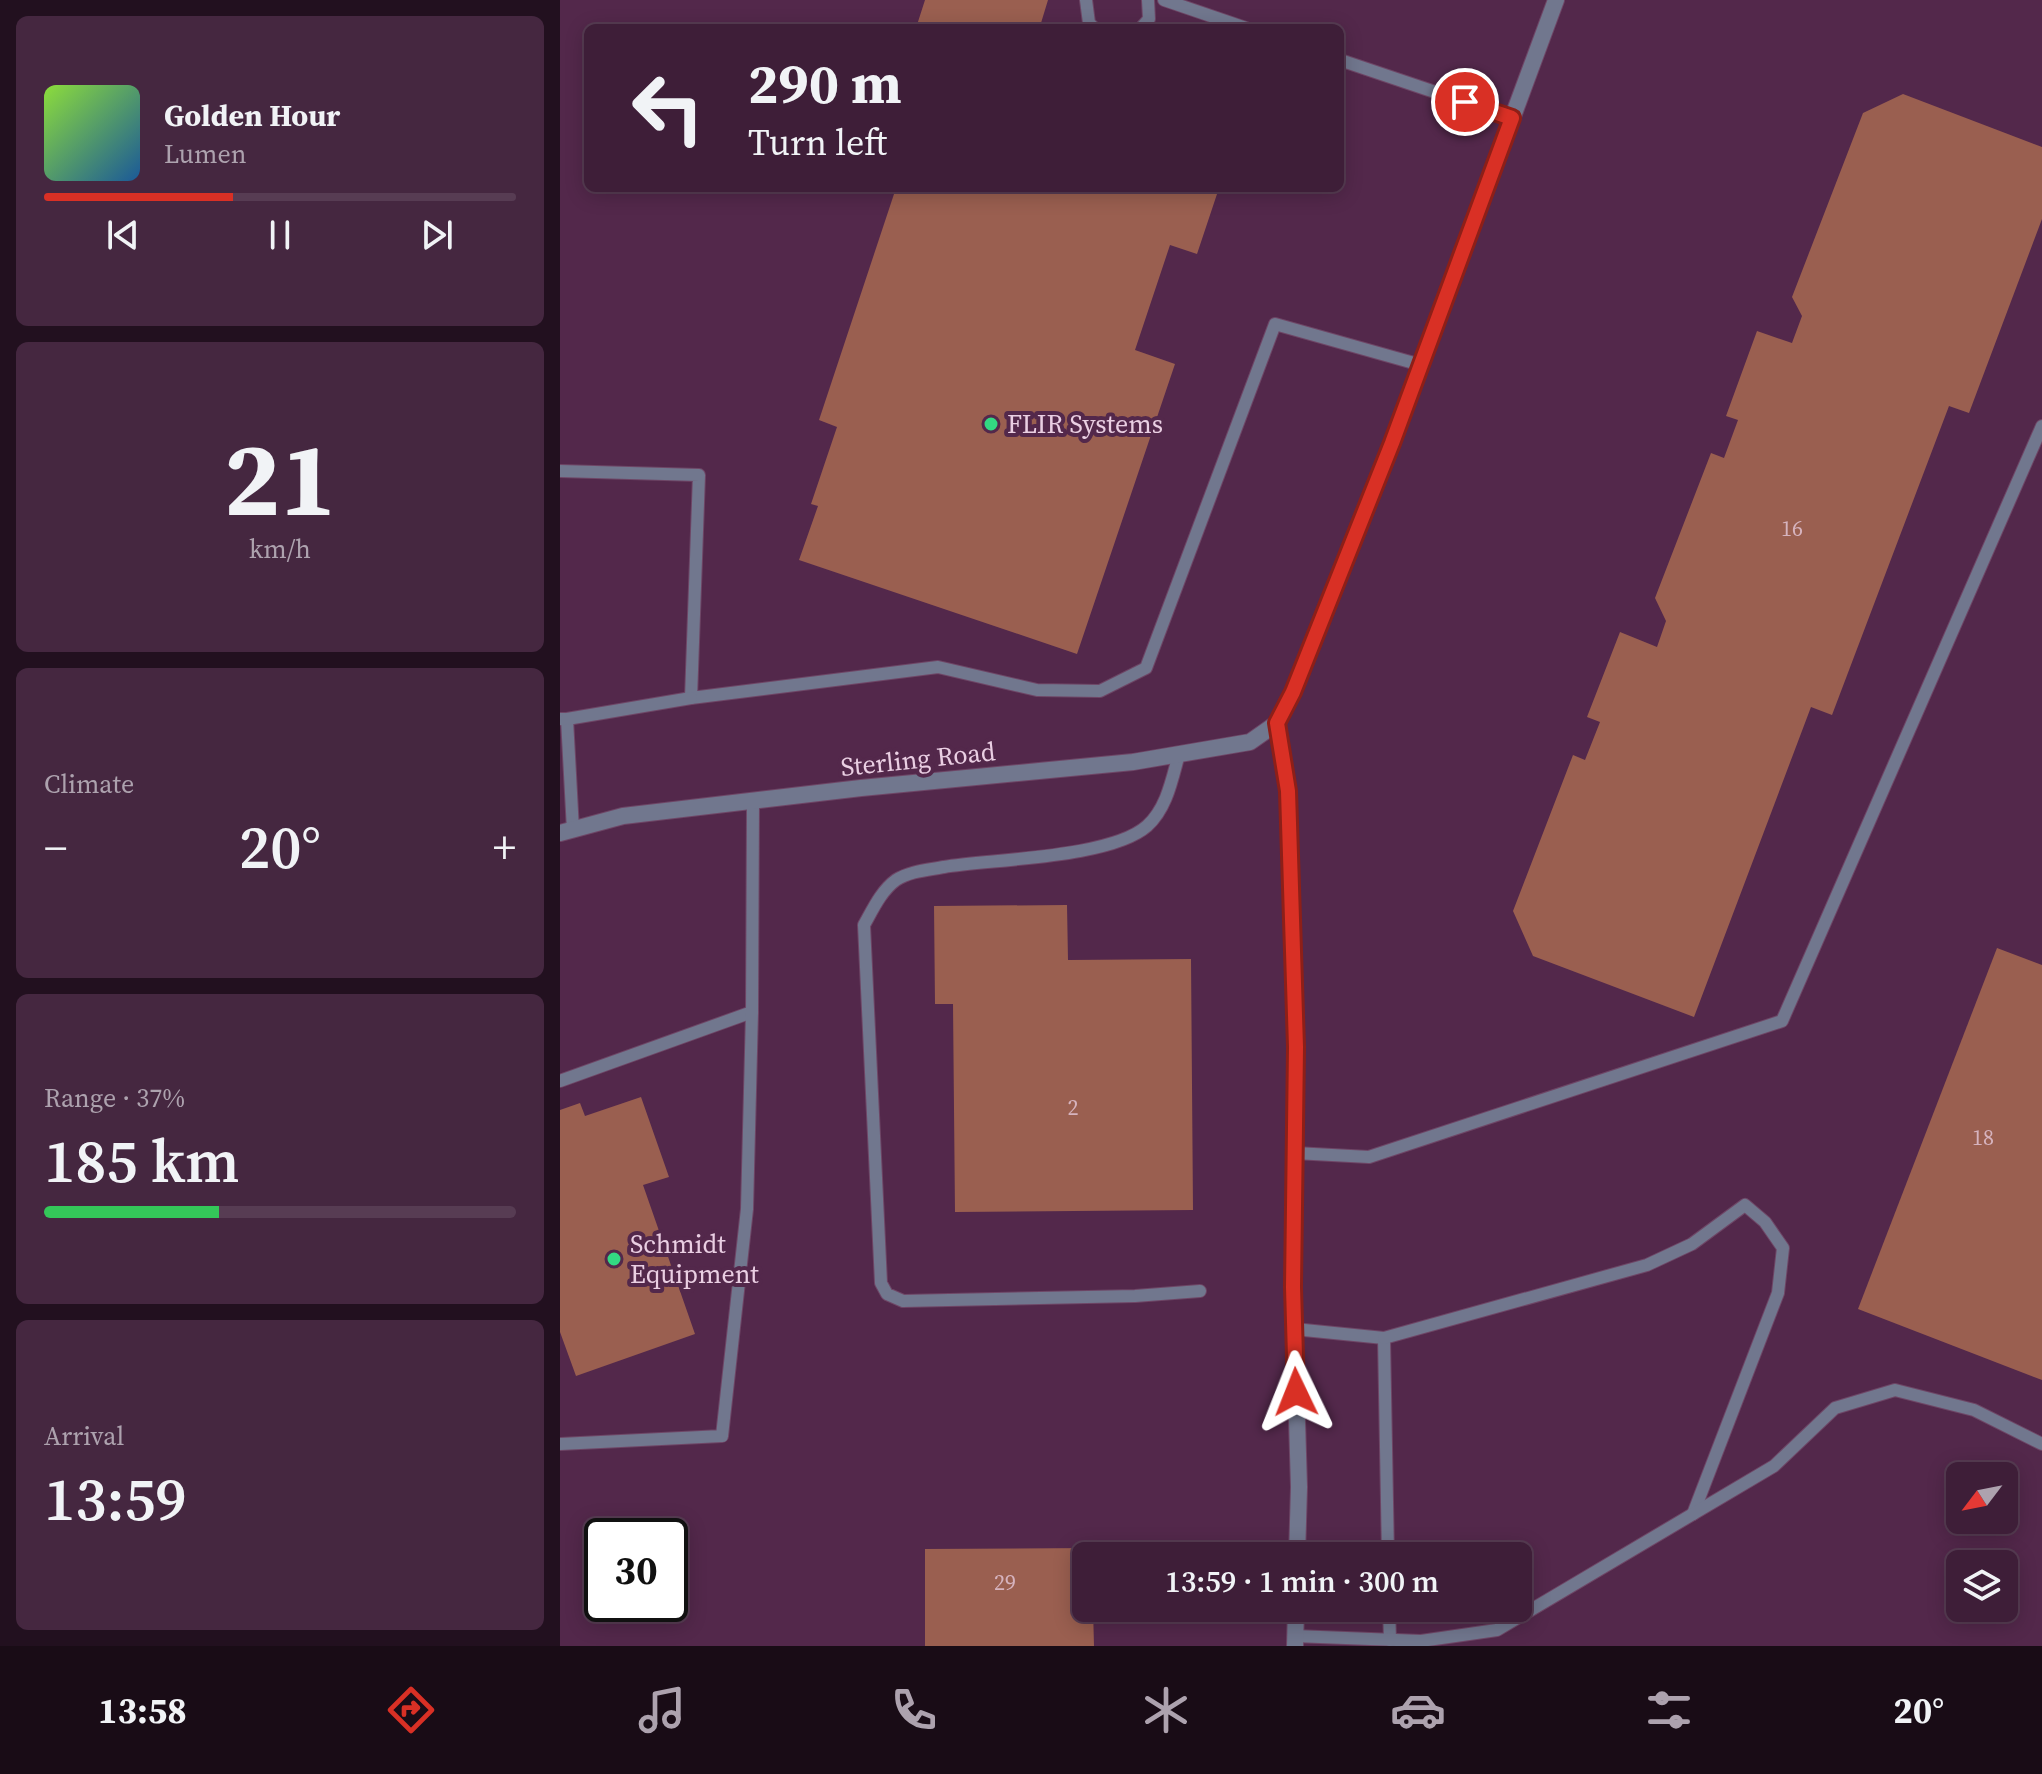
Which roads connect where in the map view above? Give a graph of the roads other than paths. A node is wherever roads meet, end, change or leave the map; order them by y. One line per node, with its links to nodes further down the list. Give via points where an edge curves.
1 (1086, 0): 5 (lane)
2 (1148, 0): 6 (lane)
3 (1164, 0): 7 (lane)
4 (1556, 0): 9 (street)
5 (1090, 24)
6 (1145, 24)
7 (1234, 24)
8 (1344, 61): 9 (lane)
9 (1512, 118): 10 (street)
10 (1421, 365): 13 (lane, via 1275,324 1146,668 1100,691 1037,690 938,667); 15 (street)
11 (2042, 426): 21 (lane, via 1782,1021 1369,1157)
12 (560, 471): 13 (lane, via 699,475)
13 (691, 698): 14 (lane)
14 (564, 719): 18 (lane)
15 (1277, 723): 16 (street, Sterling Road, via 1250,742); 21 (street, via 1288,791)
16 (1179, 754): 17 (street, Sterling Road); 22 (lane, via 1164,803 1146,827 1121,840 1059,855 918,872 883,892 864,925 881,1283 887,1294 903,1301)
17 (753, 801): 18 (street, Sterling Road, via 623,816); 19 (lane)
18 (567, 832)
19 (752, 1012): 20 (lane); 25 (lane, via 747,1209 722,1436)
20 (560, 1081)
21 (1295, 1153): 23 (street)
22 (1200, 1291)
23 (1294, 1329): 24 (lane); 28 (street)
24 (1384, 1338): 27 (lane, via 1647,1265 1692,1244 1745,1205 1783,1248 1778,1293); 29 (lane)
25 (560, 1444)
26 (2042, 1444): 27 (lane, via 1974,1410 1895,1390 1835,1408 1774,1466)
27 (1693, 1514): 31 (lane, via 1497,1630)
28 (1297, 1542)
29 (1388, 1542)
30 (1389, 1622): 31 (lane)
31 (1390, 1640): 32 (lane)
32 (1295, 1641)

